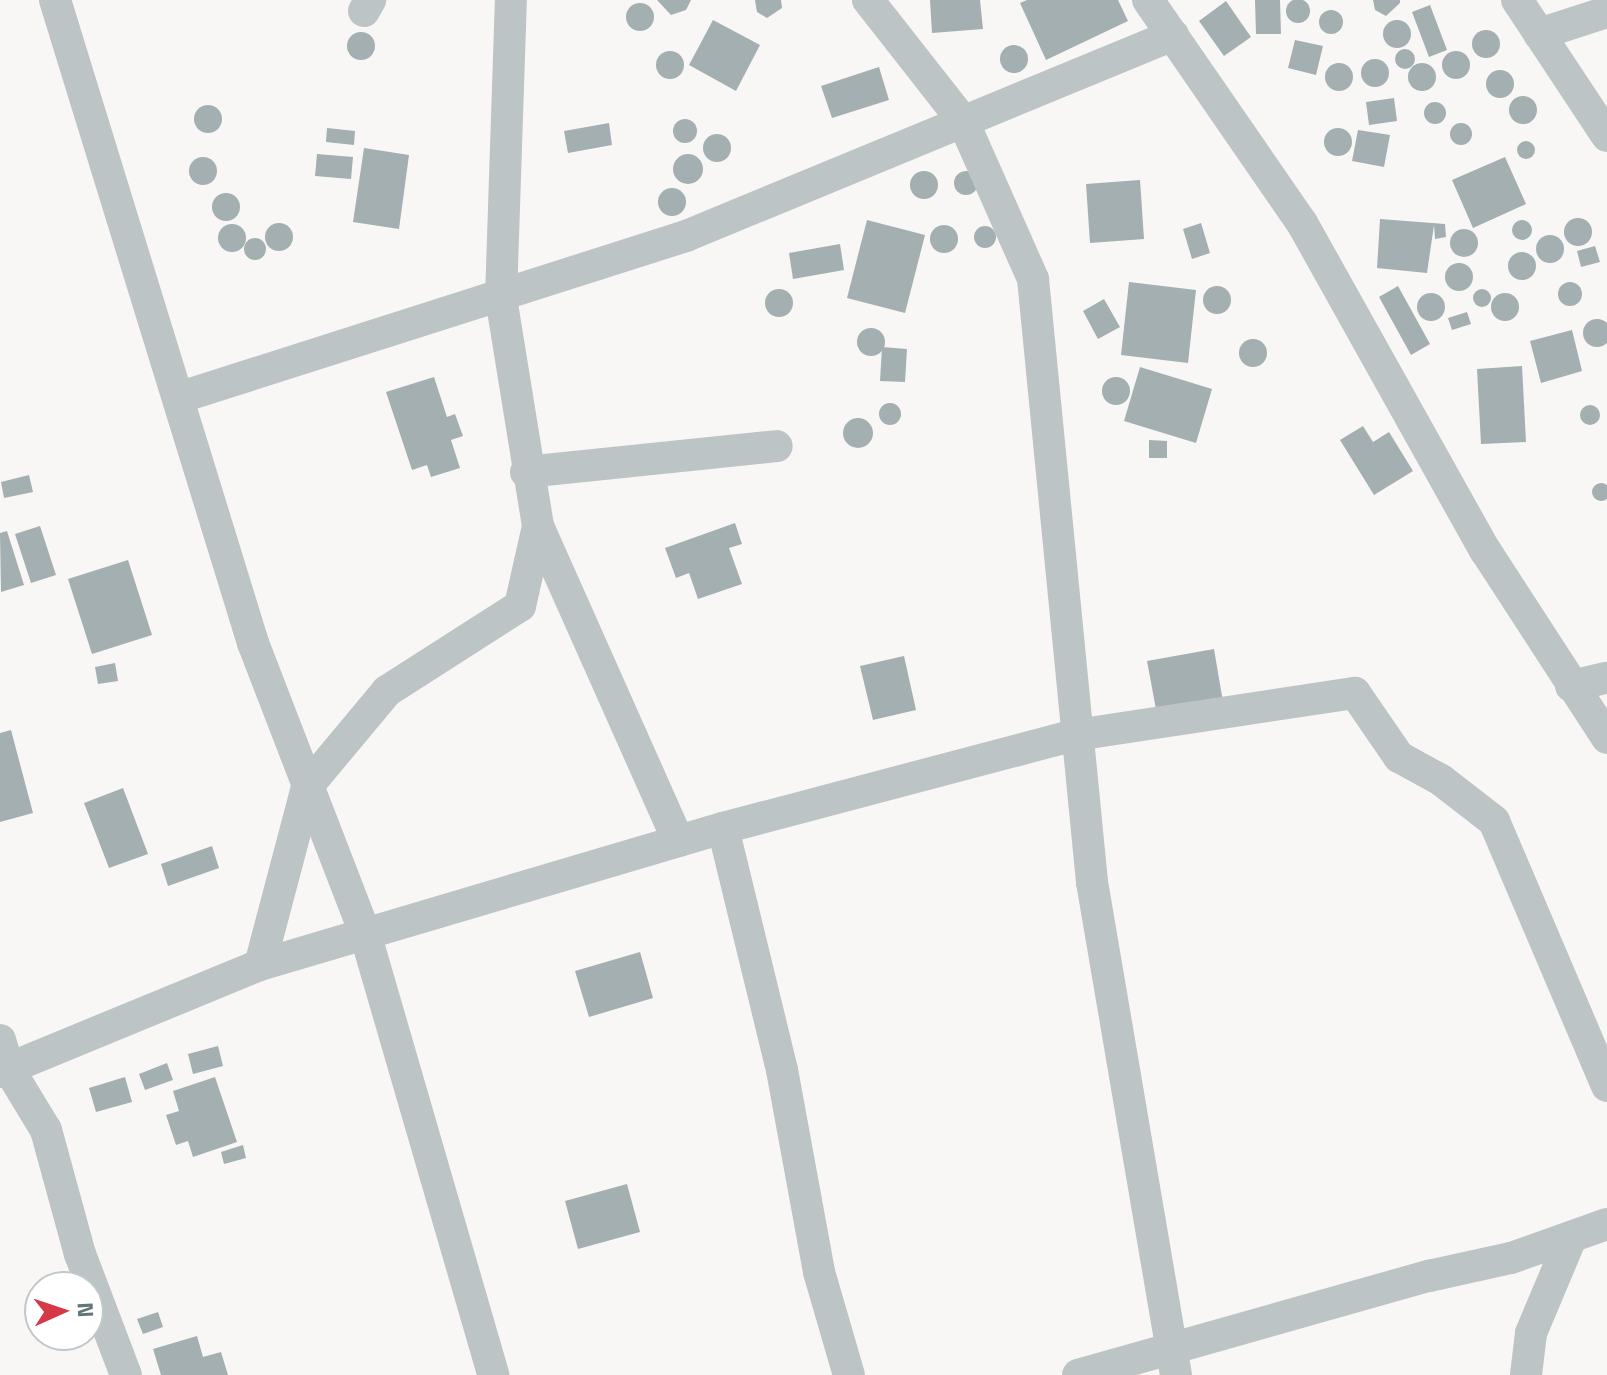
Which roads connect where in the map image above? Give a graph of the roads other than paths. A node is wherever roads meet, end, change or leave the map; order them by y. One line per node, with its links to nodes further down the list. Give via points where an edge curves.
1 (55, 0): 12 (street)
2 (511, 0): 11 (street)
3 (868, 0): 9 (street)
4 (1148, 0): 8 (street)
5 (1517, 0): 7 (street)
6 (1607, 12): 7 (street)
7 (1539, 34): 10 (street)
8 (1173, 35): 9 (street); 17 (street, via 1302,223 1485,550)
9 (963, 121): 11 (street, via 686,236); 18 (street, via 1033,279)
10 (1607, 136)
11 (501, 298): 12 (street); 14 (street)
12 (181, 397): 20 (street, via 253,643)
13 (777, 446): 14 (street)
14 (526, 472): 15 (street)
15 (538, 526): 20 (street, via 520,606 387,691); 22 (street)
16 (1607, 678): 17 (street)
17 (1571, 686): 19 (street)
18 (1076, 735): 21 (street); 26 (street, via 1355,693 1399,757 1441,780 1494,821); 29 (street, via 1092,882)
19 (1607, 738)
20 (307, 787): 23 (street); 24 (street)
21 (723, 828): 22 (street); 32 (street, via 786,1084 819,1272)
22 (678, 841): 23 (street)
23 (365, 933): 24 (street); 31 (street)
24 (260, 965): 25 (street)
25 (3, 1060): 30 (street, via 46,1130 80,1254)
26 (1607, 1086)
27 (1607, 1224): 28 (street)
28 (1570, 1240): 29 (street); 34 (street, via 1531,1333)
29 (1174, 1363): 33 (street)
30 (126, 1375)
31 (493, 1375)
32 (849, 1375)
33 (1078, 1375)
34 (1526, 1375)

